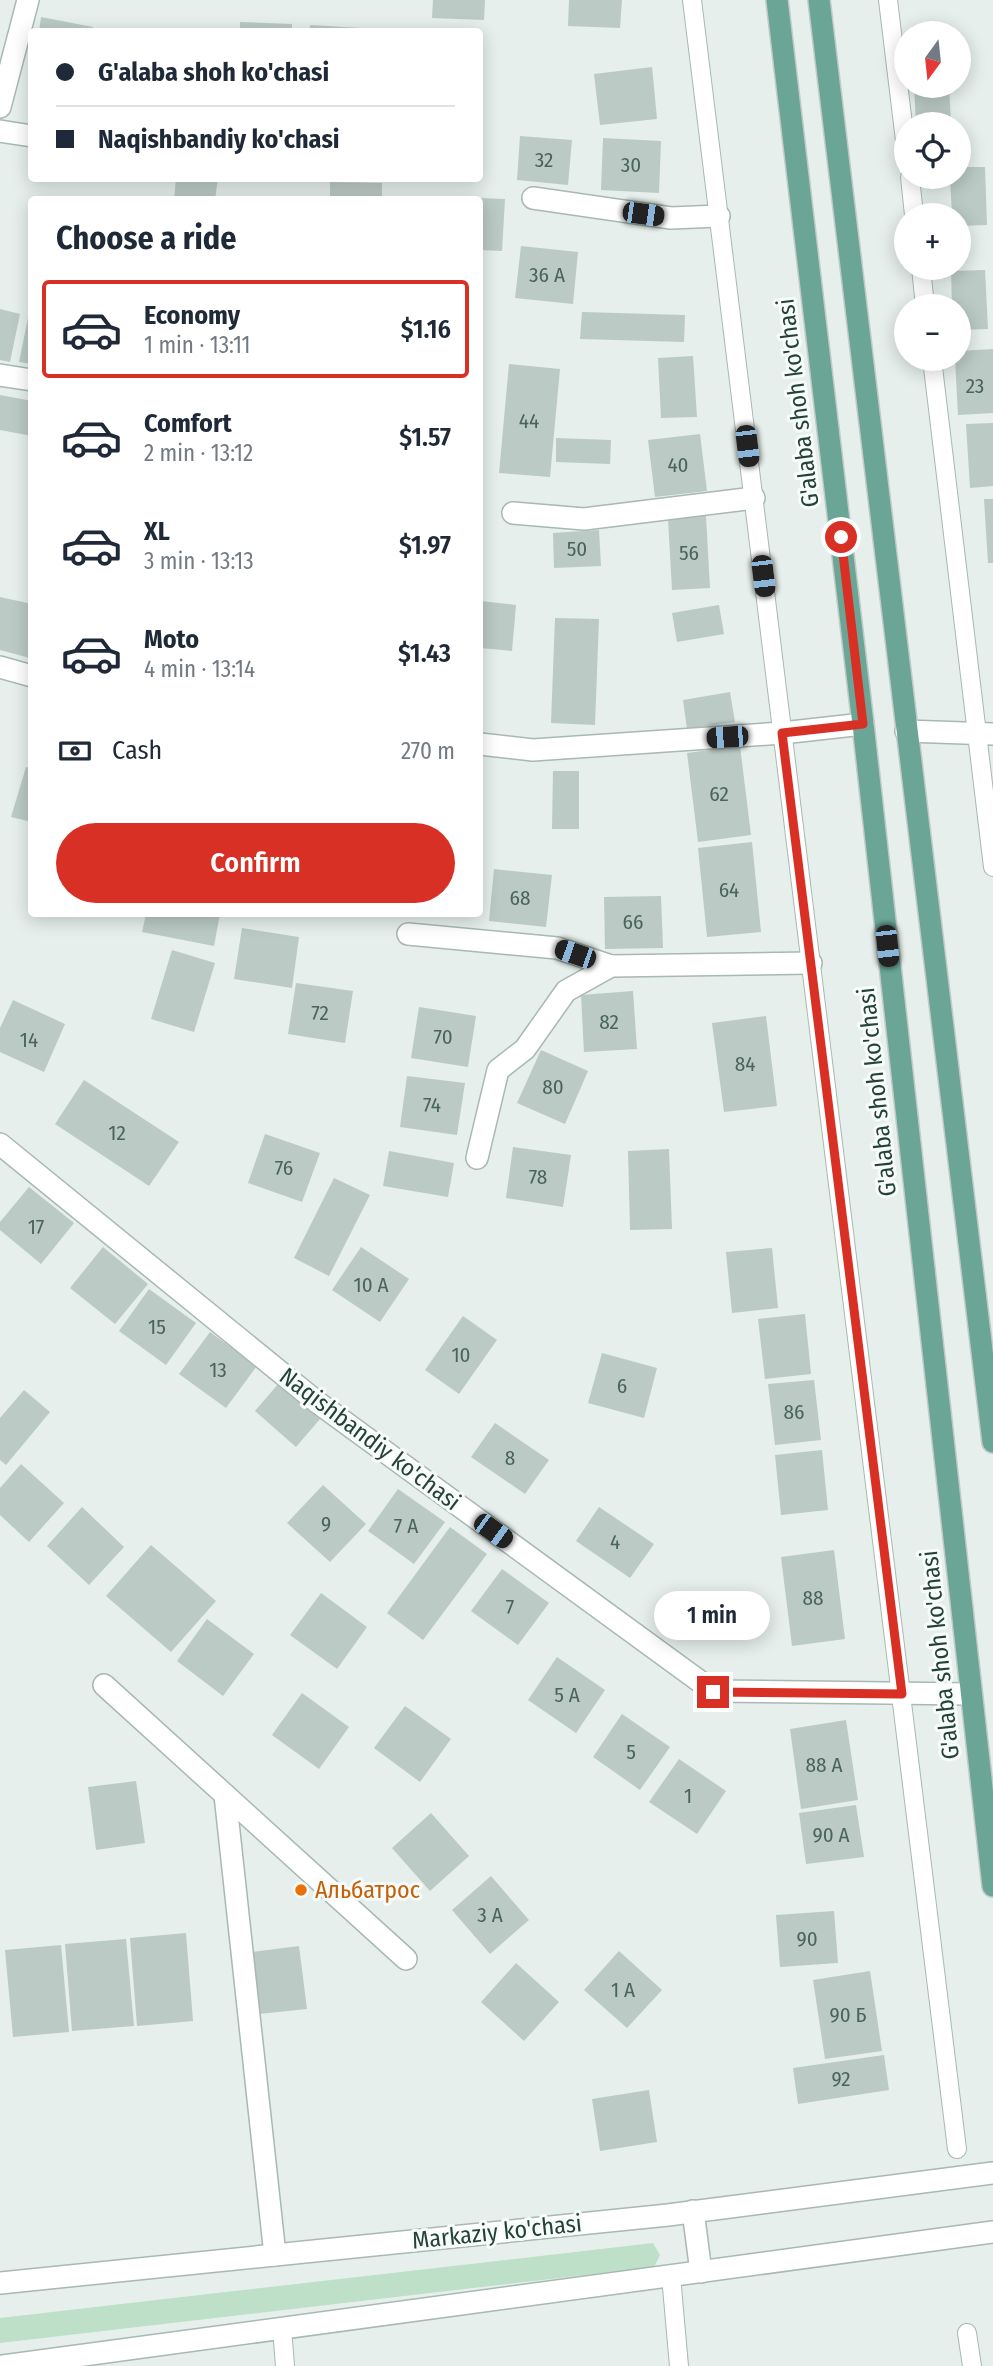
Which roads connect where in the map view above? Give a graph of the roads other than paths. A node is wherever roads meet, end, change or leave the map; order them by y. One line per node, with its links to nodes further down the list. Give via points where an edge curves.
1 (28, 0): 6 (street)
2 (692, 0): 11 (lane)
3 (777, 0): 19 (main road, G'alaba shoh ko'chasi)
4 (819, 0): 20 (main road)
5 (888, 0): 7 (lane)
6 (0, 107)
7 (902, 112)
8 (0, 131): 9 (street)
9 (28, 135)
10 (533, 198): 11 (street, via 671,218)
11 (719, 216): 15 (lane)
12 (934, 371): 22 (lane)
13 (0, 375): 14 (street)
14 (28, 379)
15 (754, 498): 16 (street, via 584,519); 21 (lane)
16 (513, 513)
17 (0, 667): 18 (street)
18 (28, 675)
19 (863, 724): 21 (street); 35 (main road, G'alaba shoh ko'chasi)
20 (906, 731): 22 (street); 30 (main road)
21 (782, 733): 23 (street, via 533,750); 26 (lane)
22 (985, 734): 24 (lane)
23 (483, 744)
24 (993, 867)
25 (408, 934): 27 (street, via 557,948)
26 (811, 963): 27 (street); 34 (lane)
27 (611, 966): 29 (street, via 566,991 525,1049 498,1070)
28 (0, 1144): 34 (street, Naqishbandiy ko'chasi, via 317,1402 713,1692)
29 (477, 1158)
30 (979, 1328): 31 (lane); 32 (main road)
31 (993, 1355)
32 (993, 1442)
33 (104, 1685): 36 (street)
34 (902, 1694): 35 (street, Naqishbandiy ko'chasi); 39 (lane)
35 (970, 1695): 37 (main road, G'alaba shoh ko'chasi)
36 (225, 1795): 38 (street); 43 (street)
37 (993, 1886)
38 (406, 1959)
39 (957, 2148)
40 (993, 2173): 41 (street, Markaziy ko'chasi)
41 (693, 2211): 43 (street, Markaziy ko'chasi); 44 (street)
42 (993, 2232): 44 (street)
43 (275, 2255): 46 (street, Markaziy ko'chasi)
44 (701, 2272): 45 (street)
45 (671, 2276): 47 (street); 51 (lane)
46 (0, 2283)
47 (282, 2329): 49 (street); 50 (lane)
48 (967, 2333): 52 (lane)
49 (3, 2366)
50 (285, 2366)
51 (678, 2366)
52 (972, 2366)

